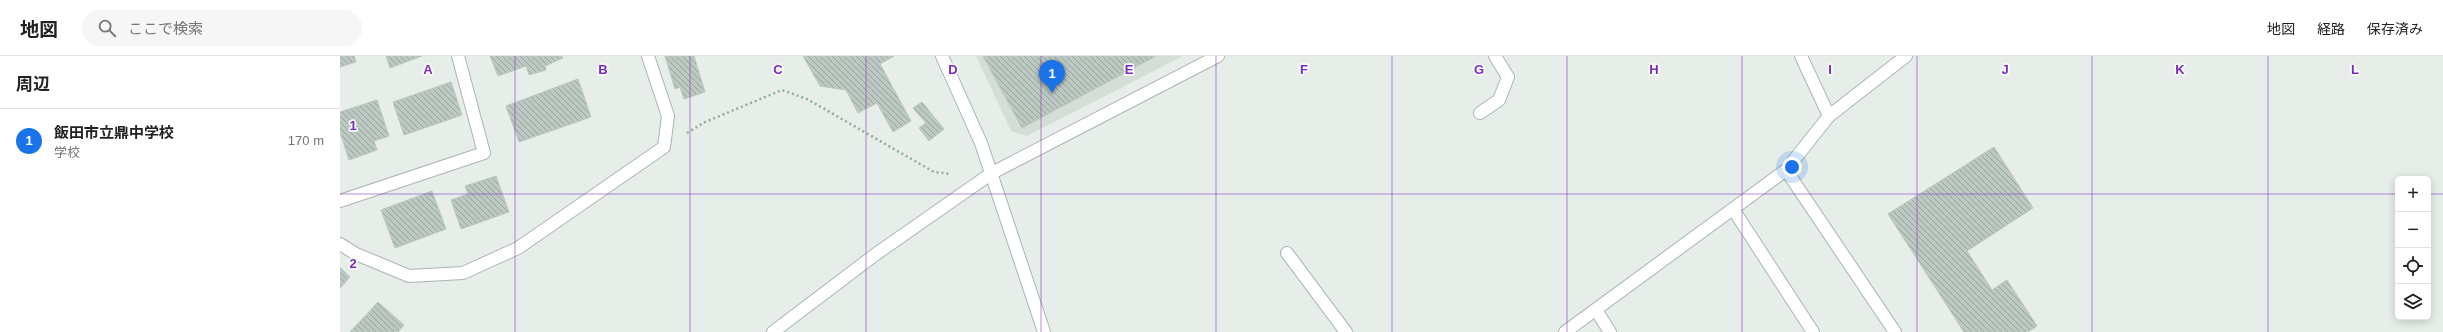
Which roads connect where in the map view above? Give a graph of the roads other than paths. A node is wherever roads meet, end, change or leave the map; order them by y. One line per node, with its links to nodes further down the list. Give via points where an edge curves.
1 (458, 56): 12 (street, via 484,153)
2 (648, 56): 14 (street, via 668,116 664,147 518,248 463,273 409,276 356,254)
3 (942, 56): 11 (street)
4 (1218, 56): 11 (street)
5 (1495, 56): 8 (street, via 1508,77 1498,100)
6 (1801, 56): 9 (street)
7 (1906, 56): 9 (street)
8 (1480, 113)
9 (1829, 116): 10 (street)
10 (1786, 170): 13 (street); 23 (street)
11 (992, 173): 17 (street, via 876,254); 18 (street)
12 (340, 201)
13 (1733, 209): 16 (street); 22 (street)
14 (340, 244)
15 (1287, 253): 19 (street)
16 (1596, 310): 20 (street); 21 (street)
17 (773, 332)
18 (1044, 332)
19 (1346, 332)
20 (1565, 332)
21 (1610, 332)
22 (1813, 332)
23 (1895, 332)

